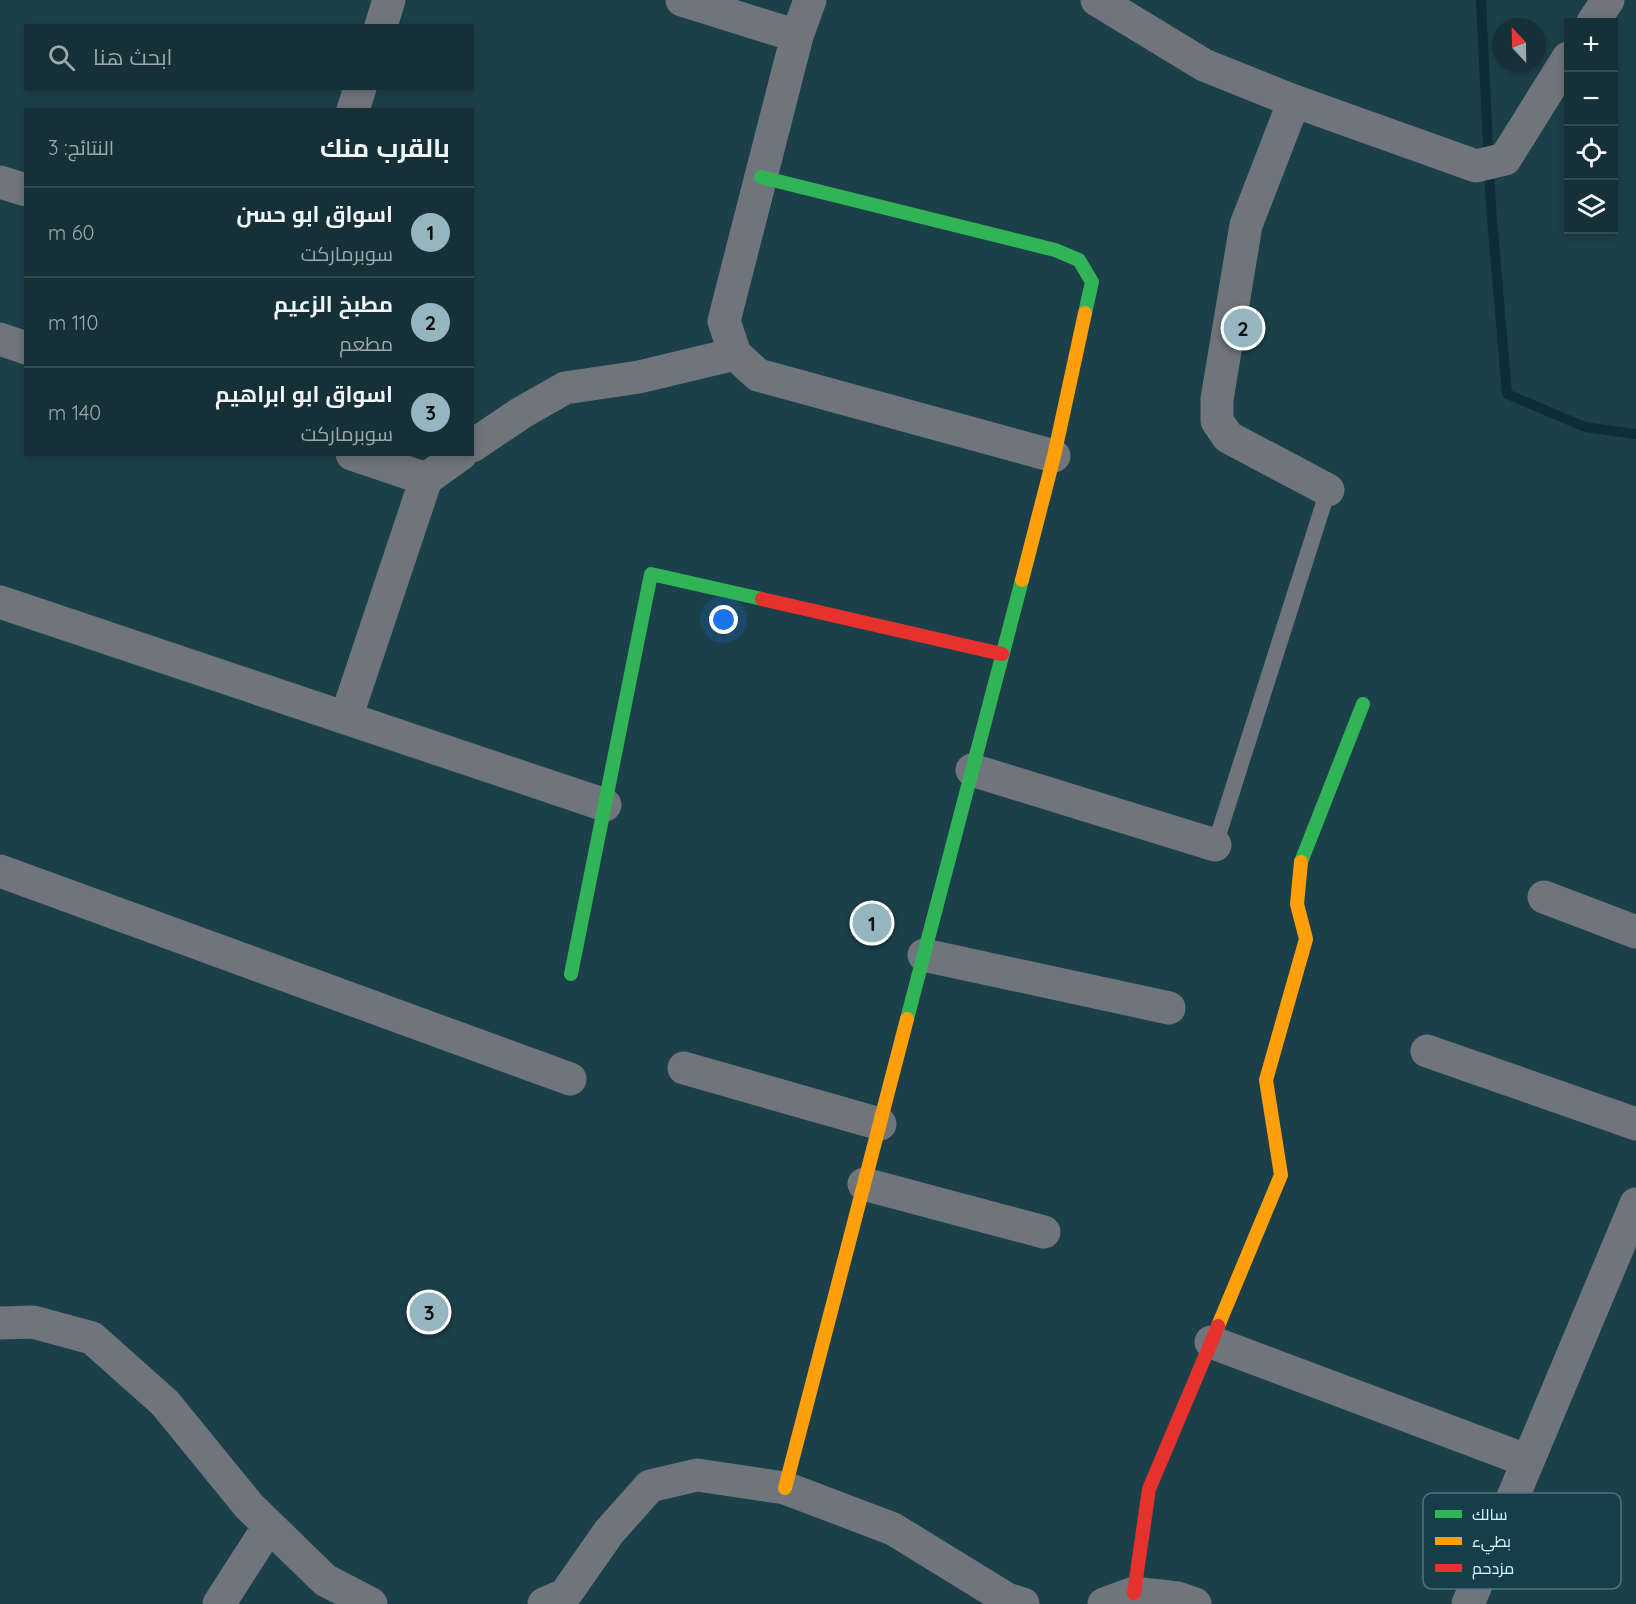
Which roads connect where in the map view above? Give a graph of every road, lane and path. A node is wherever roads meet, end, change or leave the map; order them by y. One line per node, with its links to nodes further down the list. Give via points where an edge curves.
1 (389, 0): 7 (street)
2 (682, 0): 8 (street)
3 (810, 0): 8 (street)
4 (1097, 0): 11 (street, via 1204,65)
5 (1608, 0): 6 (street)
6 (1596, 18)
7 (382, 24)
8 (797, 36): 13 (street)
9 (1564, 65): 11 (street, via 1491,162)
10 (359, 90): 12 (street)
11 (1294, 101): 24 (street, via 1246,225 1217,399 1217,421 1228,437)
12 (354, 108)
13 (761, 177): 18 (street, via 724,321); 22 (street, via 1055,250 1079,260 1092,282)
14 (0, 182): 15 (street)
15 (24, 189)
16 (0, 339): 17 (street)
17 (24, 347)
18 (735, 354): 19 (street, via 565,388); 22 (street, via 758,375)
19 (474, 445)
20 (358, 456): 23 (street)
21 (458, 456): 23 (street)
22 (1054, 456): 26 (street)
23 (426, 479): 28 (street)
24 (1328, 490): 31 (lane)
25 (0, 603): 28 (street)
26 (1002, 654): 29 (street); 30 (street, via 651,574)
27 (1364, 704): 47 (street, via 1302,856 1297,904 1306,939 1266,1080 1281,1175)
28 (346, 718): 30 (street)
29 (972, 770): 31 (street); 35 (street)
30 (605, 805): 36 (street)
31 (1215, 845)
32 (0, 871): 40 (street)
33 (1544, 897): 34 (street)
34 (1636, 932)
35 (924, 955): 37 (street); 41 (street)
36 (572, 974)
37 (1169, 1008)
38 (1427, 1051): 42 (street)
39 (684, 1068): 41 (street)
40 (570, 1078)
41 (880, 1124): 43 (street)
42 (1636, 1124)
43 (864, 1184): 45 (street); 49 (street)
44 (1636, 1204): 48 (street)
45 (1044, 1232)
46 (0, 1323): 51 (street, via 33,1322 92,1338 165,1403)
47 (1211, 1342): 48 (street); 53 (street, via 1149,1489)
48 (1528, 1461): 50 (street)
49 (785, 1488): 54 (street, via 893,1529); 57 (street, via 697,1475 650,1486 609,1532 565,1595)
50 (1515, 1493)
51 (269, 1526): 55 (street); 56 (street, via 325,1580)
52 (1474, 1589): 59 (street)
53 (1119, 1598): 58 (street, via 1177,1598)
54 (1012, 1602)
55 (219, 1604)
56 (371, 1604)
57 (544, 1604)
58 (1195, 1604)
59 (1468, 1604)

